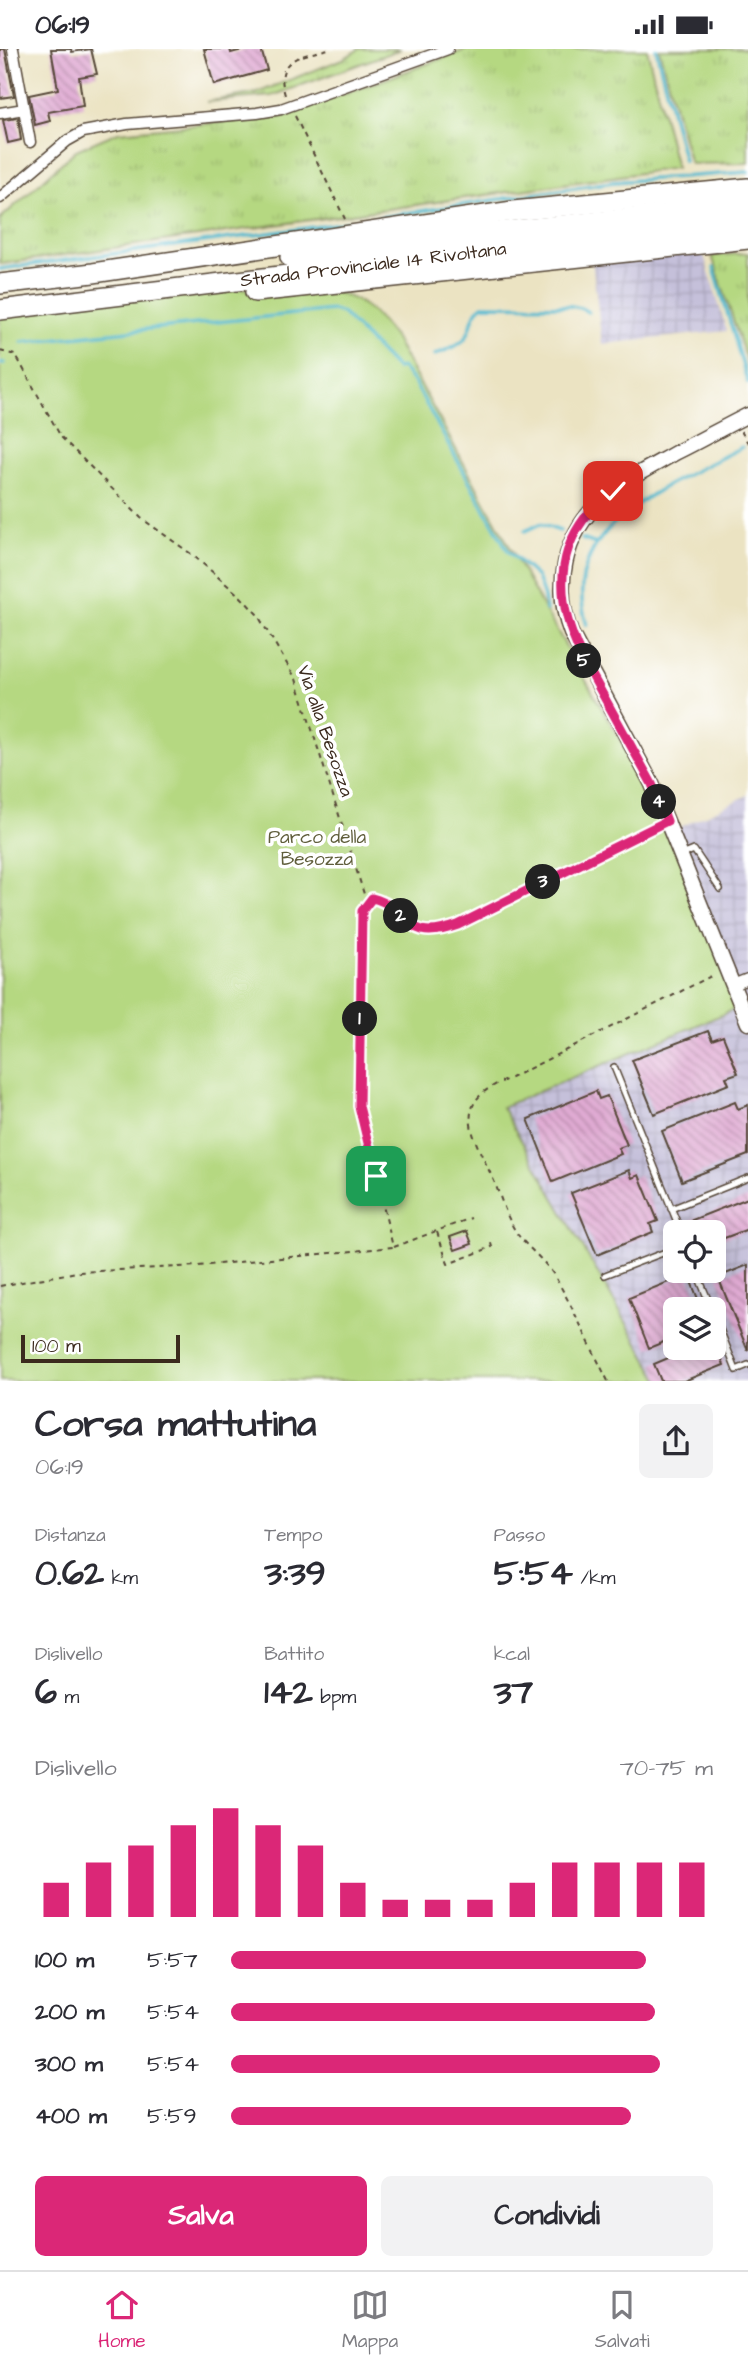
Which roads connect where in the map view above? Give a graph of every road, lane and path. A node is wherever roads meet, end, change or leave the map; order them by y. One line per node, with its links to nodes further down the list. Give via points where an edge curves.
1 (13, 49): 5 (street)
2 (328, 49): 4 (path, via 294,58 284,67 281,80)
3 (448, 49): 4 (street)
4 (291, 106): 9 (street, via 83,132); 11 (path)
5 (24, 109): 6 (street); 7 (street)
6 (0, 113)
7 (30, 142)
8 (748, 188): 14 (highway, via 513,211)
9 (0, 198)
10 (748, 206): 15 (highway, Strada Provinciale 14 Rivoltana)
11 (345, 219)
12 (748, 224): 16 (highway, Strada Provinciale 14 Rivoltana, via 503,248)
13 (748, 239): 17 (highway)
14 (0, 284)
15 (0, 292)
16 (0, 310)
17 (0, 321)
18 (0, 351): 23 (path, Via alla Besozza, via 15,355 61,437 141,518 194,556 257,614 296,679 364,894)
19 (748, 415): 20 (street, via 608,494 580,525 564,566 563,599 571,633 652,784)
20 (669, 827): 21 (street); 23 (path, via 439,932 416,929 388,903)
21 (682, 855): 22 (lane, via 694,850); 26 (street)
22 (720, 889)
23 (372, 898): 35 (path, via 362,911 359,1106)
24 (714, 975): 41 (path, via 489,1087 471,1108 474,1136 517,1234 552,1273)
25 (748, 979): 26 (street)
26 (733, 985): 27 (street)
27 (748, 1023)
28 (614, 1067): 30 (lane)
29 (748, 1178): 30 (lane)
30 (671, 1209): 32 (lane)
31 (471, 1218): 33 (path)
32 (676, 1220)
33 (437, 1232): 34 (path, via 448,1264 492,1248); 35 (path)
34 (490, 1240)
35 (393, 1247): 38 (path, via 198,1266 77,1272)
36 (663, 1253): 37 (lane)
37 (605, 1275)
38 (0, 1286)
39 (726, 1345): 40 (lane, via 736,1370)
40 (748, 1365)
41 (608, 1381)

